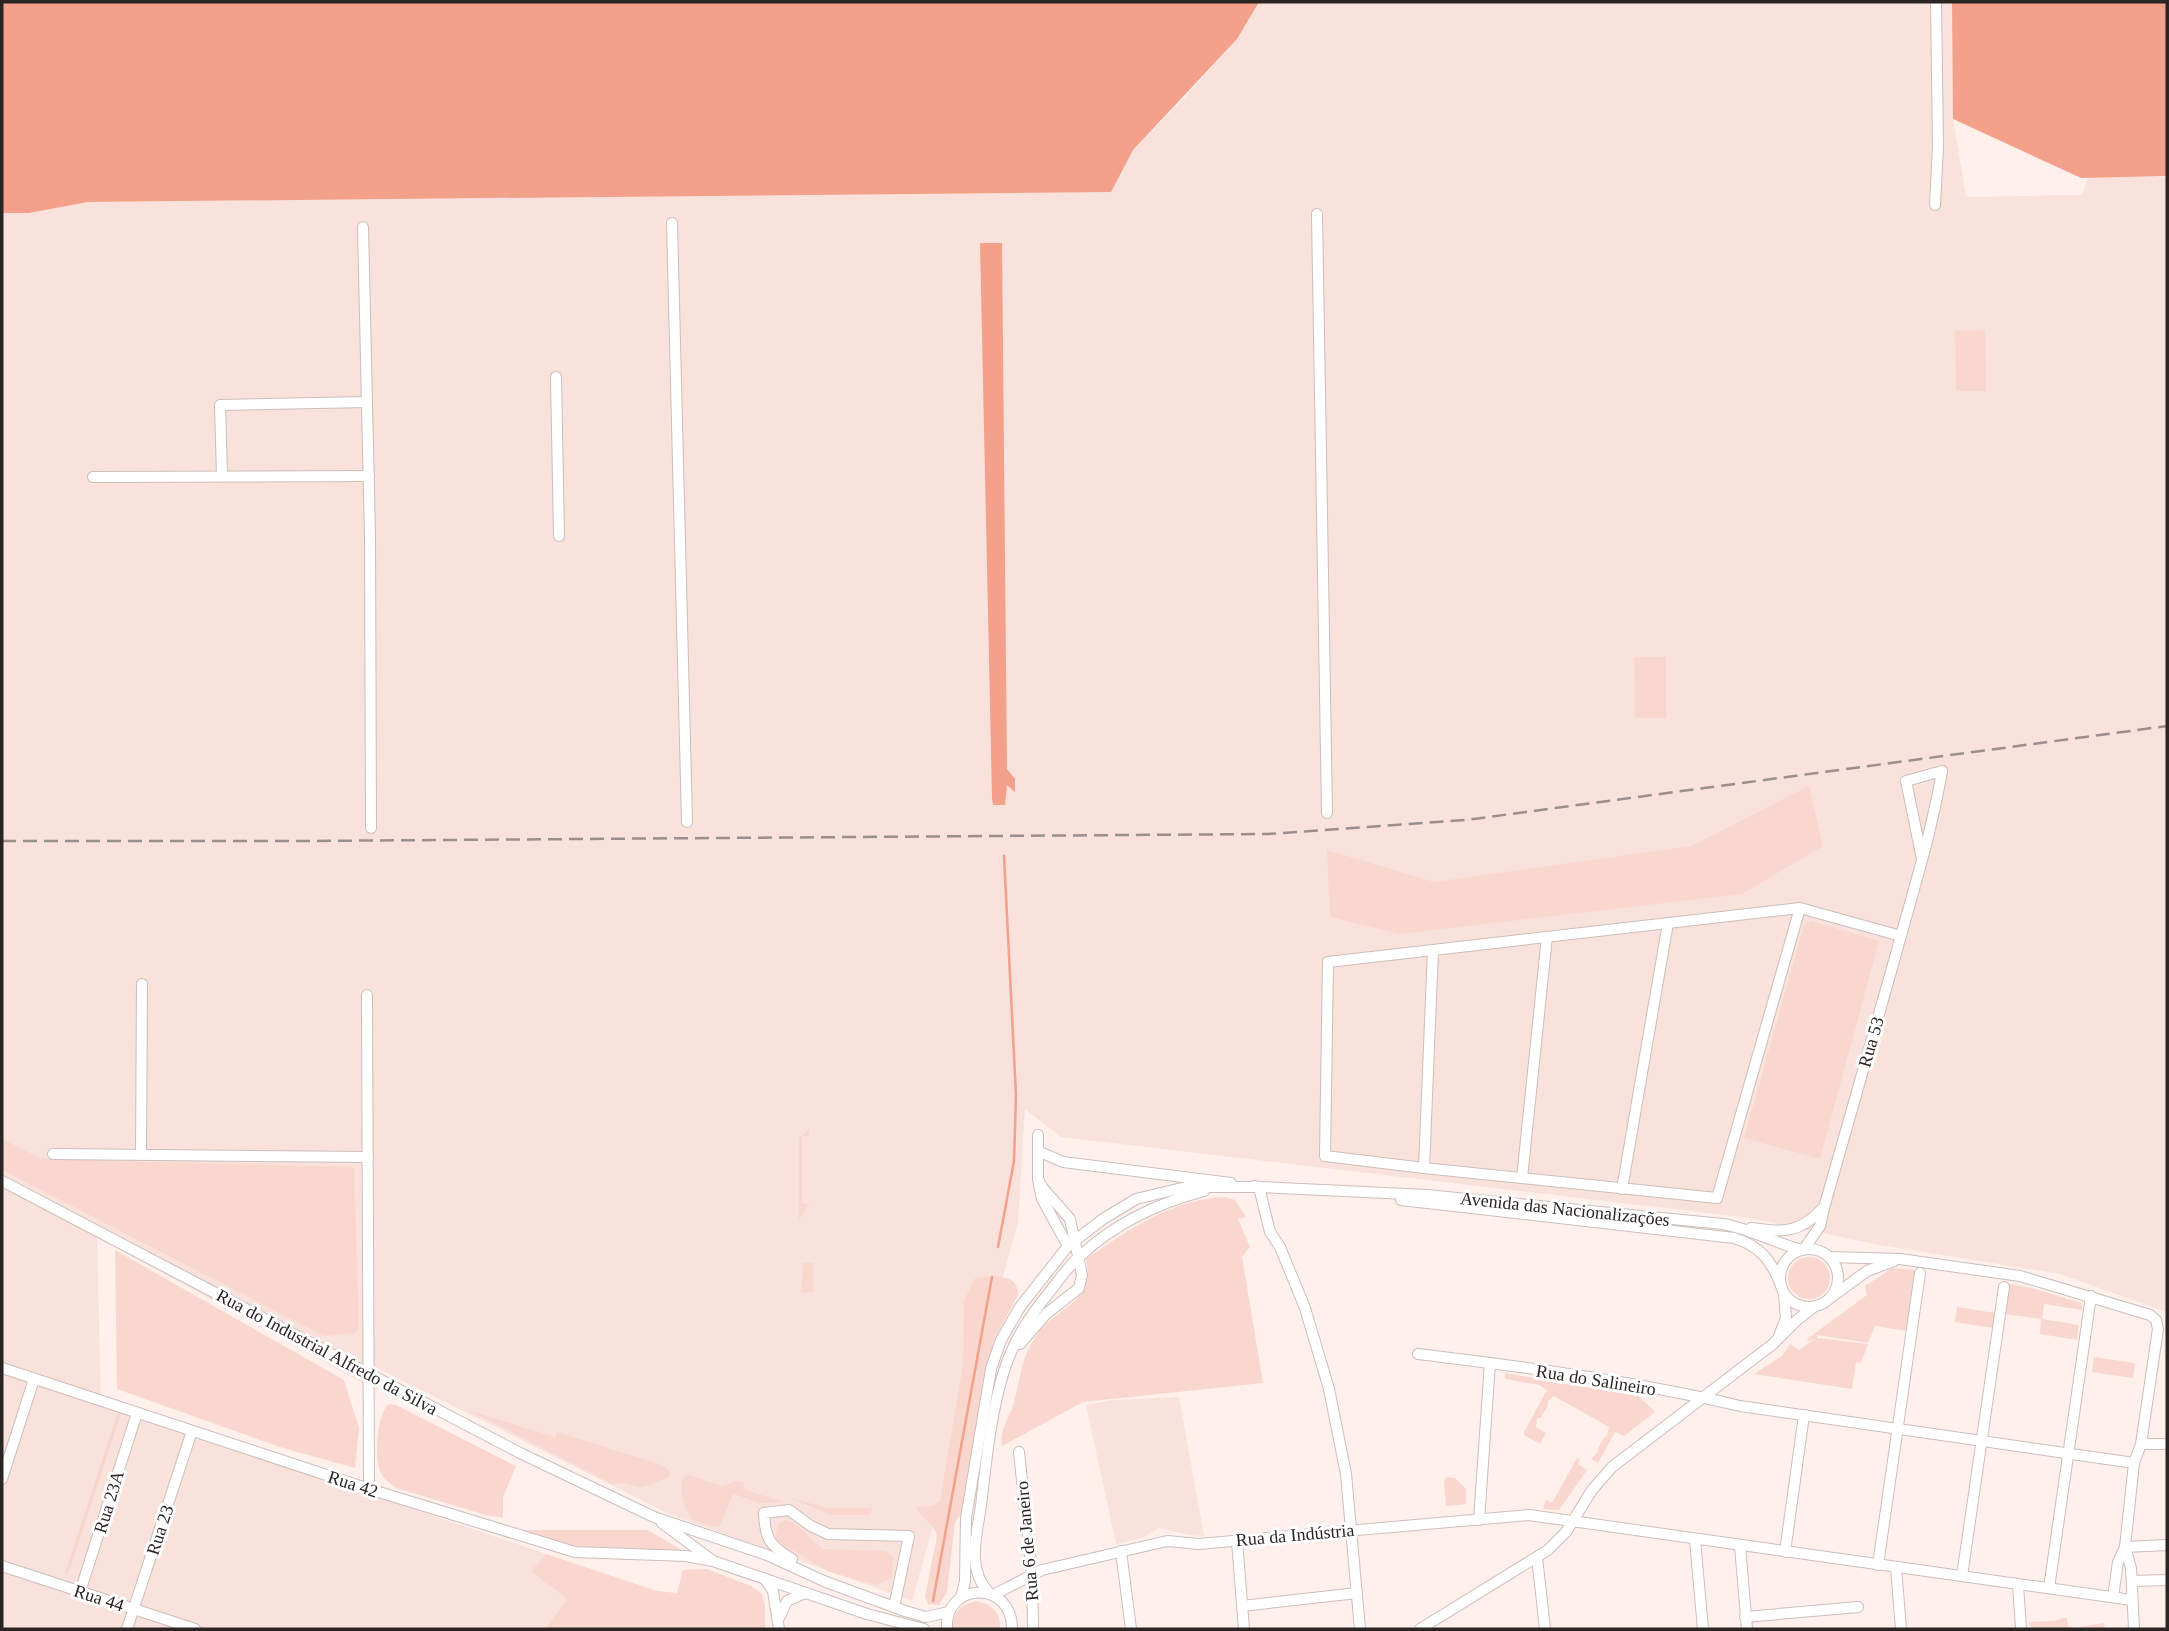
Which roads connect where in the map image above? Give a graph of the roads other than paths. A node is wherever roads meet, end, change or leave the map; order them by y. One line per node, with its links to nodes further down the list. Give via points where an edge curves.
1 (1937, 2): 2 (street)
2 (1935, 205)
3 (1317, 214): 12 (street)
4 (672, 223): 13 (street)
5 (363, 227): 7 (street)
6 (556, 377): 11 (street)
7 (367, 402): 8 (street, via 220,405); 9 (street)
8 (222, 476): 9 (street); 10 (street)
9 (369, 476): 14 (street)
10 (93, 477)
11 (559, 536)
12 (1328, 813)
13 (687, 822)
14 (370, 828)
15 (1922, 859): 15 (street, Rua 53, via 1906,781 1942,771 1936,808); 18 (street, Rua 53)
16 (1800, 908): 17 (street); 18 (street); 33 (street, via 1717,1198)
17 (1668, 923): 19 (street); 33 (street)
18 (1901, 936): 35 (street, Rua 53)
19 (1548, 937): 20 (street); 29 (street)
20 (1433, 950): 28 (street); 28 (street, via 1328,962 1325,1156)
21 (142, 984): 26 (street)
22 (366, 995): 27 (street)
23 (1038, 1135): 24 (street)
24 (1038, 1151): 31 (street, via 1063,1162); 38 (street, via 1038,1180 1068,1214)
25 (54, 1154): 26 (street)
26 (141, 1155): 27 (street)
27 (368, 1157): 54 (street)
28 (1424, 1168): 29 (street)
29 (1522, 1178): 33 (street)
30 (2, 1181): 54 (street, Rua do Industrial Alfredo da Silva)
31 (1259, 1186): 32 (street, Avenida das Nacionalizações); 34 (street, Avenida das Nacionalizações); 72 (street, via 1270,1232 1305,1308 1329,1389 1346,1474)
32 (1214, 1188): 38 (street, Avenida das Nacionalizações, via 1186,1187 1136,1199); 40 (street, Avenida das Nacionalizações, via 1145,1211)
33 (1622, 1188)
34 (1325, 1190): 36 (street, Avenida das Nacionalizações, via 1427,1195); 45 (street, Avenida das Nacionalizações, via 1734,1238 1766,1255)
35 (1824, 1208): 36 (street, via 1810,1222 1792,1230); 37 (street, Rua 53)
36 (1735, 1226): 39 (street, Avenida das Nacionalizações)
37 (1820, 1226): 39 (street, Rua 53); 41 (street, Rua 53)
38 (1072, 1243): 40 (street); 99 (street, Avenida das Nacionalizações, via 1020,1307 995,1356 966,1518)
39 (1803, 1249): 41 (street); 45 (street, via 1782,1266)
40 (1079, 1256): 51 (street, Avenida das Nacionalizações, via 1027,1320); 51 (street, via 1079,1288 1046,1314)
41 (1829, 1256): 42 (street); 47 (street, via 1838,1281)
42 (1900, 1259): 46 (street, via 2020,1276); 47 (street, via 1867,1271)
43 (1920, 1273): 59 (street)
44 (2004, 1287): 61 (street)
45 (1782, 1288): 48 (street, via 1797,1304); 49 (street, via 1786,1318)
46 (2091, 1296): 62 (street, via 2156,1320); 65 (street)
47 (1832, 1297): 48 (street)
48 (1815, 1306): 49 (street)
49 (1773, 1344): 56 (street)
50 (1418, 1354): 52 (street, Rua do Salineiro)
51 (1009, 1358): 97 (street, Avenida das Nacionalizações, via 991,1434 975,1549 976,1573)
52 (1490, 1363): 56 (street, Rua do Salineiro); 70 (street)
53 (2, 1368): 55 (street, Rua 42)
54 (370, 1374): 68 (street); 69 (street, Rua do Industrial Alfredo da Silva)
55 (34, 1379): 57 (street, Rua 42); 67 (street)
56 (1703, 1397): 58 (street, Rua do Salineiro); 71 (street, via 1612,1466)
57 (137, 1413): 60 (street, Rua 42); 94 (street, Rua 23A)
58 (1804, 1415): 59 (street, Rua do Salineiro); 79 (street)
59 (1897, 1429): 61 (street, Rua do Salineiro); 82 (street)
60 (192, 1431): 68 (street, Rua 42); 104 (street, Rua 23)
61 (1982, 1441): 65 (street, Rua do Salineiro); 86 (street)
62 (2141, 1444): 63 (street); 66 (street)
63 (2167, 1444)
64 (1019, 1452): 85 (street, Rua 6 de Janeiro)
65 (2068, 1453): 66 (street, Rua do Salineiro); 93 (street)
66 (2134, 1463): 77 (street)
67 (2, 1479)
68 (369, 1489): 81 (street, Rua 42, via 575,1552)
69 (654, 1517): 81 (street); 91 (street, via 767,1555)
70 (1479, 1520): 71 (street, Rua da Indústria, via 1520,1515); 72 (street, Rua da Indústria)
71 (1573, 1521): 73 (street, Rua da Indústria); 80 (street, via 1557,1542)
72 (1351, 1530): 74 (street, Rua da Indústria); 96 (street)
73 (1695, 1539): 76 (street, Rua da Indústria); 121 (street)
74 (1237, 1541): 78 (street, Rua da Indústria, via 1167,1541); 101 (street)
75 (2167, 1545): 77 (street)
76 (1741, 1546): 79 (street, Rua da Indústria); 107 (street)
77 (2125, 1547): 90 (street); 98 (street)
78 (1121, 1551): 85 (street, Rua da Indústria); 115 (street)
79 (1785, 1552): 82 (street, Rua da Indústria)
80 (1537, 1557): 106 (street); 120 (street)
81 (713, 1561): 87 (street)
82 (1878, 1565): 84 (street, Rua da Indústria)
83 (2, 1566): 94 (street, Rua 44)
84 (1896, 1567): 86 (street, Rua da Indústria); 123 (street)
85 (1032, 1574): 88 (street, Rua da Indústria); 114 (street, Rua 6 de Janeiro)
86 (1962, 1577): 92 (street, Rua da Indústria)
87 (764, 1579): 95 (street); 108 (street, via 773,1591)
88 (1022, 1580): 97 (street, Rua da Indústria); 109 (street, via 1012,1598)
89 (2167, 1580): 90 (street)
90 (2132, 1581): 100 (street)
91 (826, 1582): 103 (street); 103 (street, via 772,1545 764,1531 764,1513 789,1510 828,1534 909,1536)
92 (2018, 1584): 93 (street, Rua da Indústria); 124 (street)
93 (2049, 1588): 98 (street, Rua da Indústria)
94 (80, 1592): 104 (street, Rua 44)
95 (805, 1593): 108 (street, via 787,1601); 112 (street)
96 (1357, 1593): 101 (street); 117 (street)
97 (991, 1594): 99 (street, via 974,1592); 109 (street, Avenida das Nacionalizações, via 1009,1610)
98 (2113, 1597): 100 (street, Rua da Indústria)
99 (961, 1598): 105 (street)
100 (2132, 1600): 125 (street)
101 (1242, 1606): 116 (street)
102 (1858, 1606): 107 (street)
103 (894, 1607): 105 (street, via 926,1617)
104 (134, 1609): 110 (street, Rua 23); 111 (street, Rua 44)
105 (949, 1612): 113 (street)
106 (1441, 1616): 118 (street); 119 (street)
107 (1745, 1616): 122 (street)
108 (778, 1625)
109 (1012, 1625)
110 (127, 1629)
111 (195, 1629)
112 (924, 1629)
113 (947, 1629)
114 (1033, 1629)
115 (1131, 1629)
116 (1244, 1629)
117 (1360, 1629)
118 (1420, 1629)
119 (1446, 1629)
120 (1545, 1629)
121 (1703, 1629)
122 (1747, 1629)
123 (1901, 1629)
124 (2021, 1629)
125 (2134, 1629)

